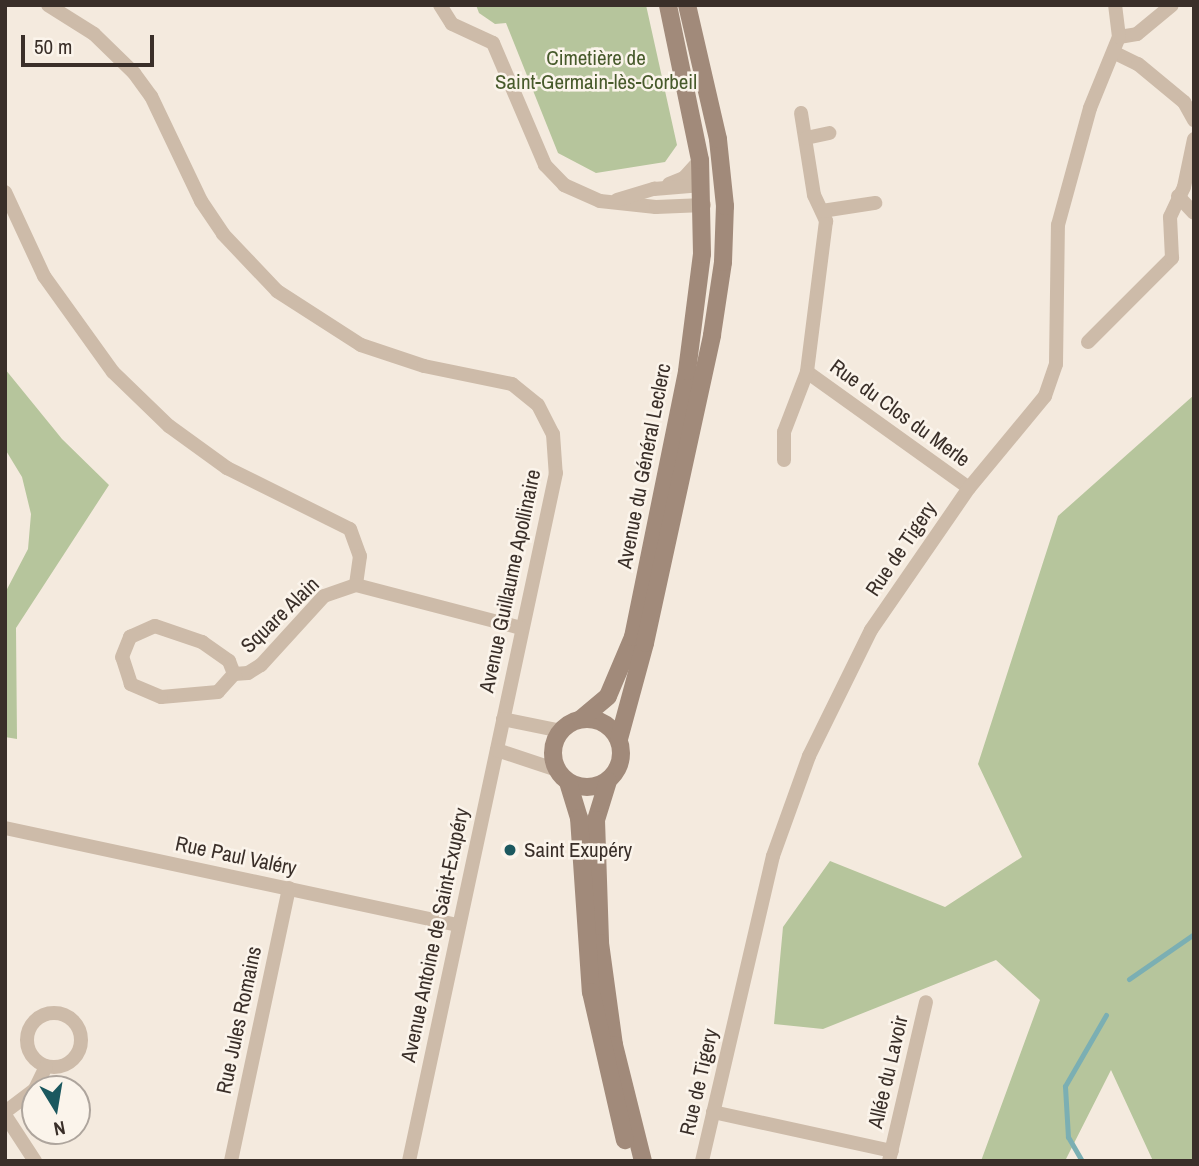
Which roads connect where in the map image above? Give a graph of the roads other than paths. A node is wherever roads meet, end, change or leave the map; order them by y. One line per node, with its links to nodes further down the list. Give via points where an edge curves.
1 (48, 5): 30 (street, Avenue Guillaume Apollinaire, via 94,33 134,73 151,96 201,201 223,234 277,291 361,345 424,366 499,378 538,405 552,433 556,473)
2 (440, 5): 21 (street, via 452,24 493,43 550,172 589,199)
3 (668, 5): 16 (main road, Avenue du Général Leclerc)
4 (677, 5): 9 (main road, Avenue du Général Leclerc, via 691,44)
5 (687, 5): 9 (main road, Avenue du Général Leclerc)
6 (1115, 5): 8 (street)
7 (1172, 5): 8 (street, via 1137,34)
8 (1119, 37): 10 (street, Rue de Tigery)
9 (700, 48): 20 (main road, Avenue du Général Leclerc)
10 (1115, 53): 12 (street, via 1138,64 1184,102); 28 (street, Rue de Tigery, via 1090,108 1058,225 1056,364 1045,396)
11 (801, 113): 14 (street, Rue du Clos du Merle)
12 (1194, 120)
13 (829, 133): 14 (street)
14 (806, 138): 23 (street, Rue du Clos du Merle, via 814,195)
15 (1194, 139): 19 (street)
16 (700, 160): 17 (street, via 684,178); 20 (main road, Avenue du Général Leclerc)
17 (654, 189): 20 (street); 21 (street)
18 (5, 192): 29 (street, via 44,276 113,372 169,426 227,468 350,529 360,556)
19 (1178, 196): 24 (street); 25 (street, via 1170,217 1172,258)
20 (709, 199): 21 (street, via 656,207); 33 (main road, Avenue du Général Leclerc, via 687,371 633,637 608,696); 35 (main road, Avenue du Général Leclerc, via 723,262 645,643)
21 (609, 202)
22 (874, 203): 23 (street)
23 (822, 211): 26 (street, Rue du Clos du Merle, via 826,221)
24 (1194, 213)
25 (1088, 342)
26 (807, 372): 27 (street, Rue du Clos du Merle, via 784,432); 28 (street, Rue du Clos du Merle)
27 (783, 460)
28 (969, 488): 44 (street, Rue de Tigery, via 871,630 809,756 773,856)
29 (356, 585): 30 (street); 31 (street, Square Alain, via 330,592 261,666)
30 (522, 628): 32 (street, Avenue Guillaume Apollinaire)
31 (234, 674): 31 (street, Square Alain, via 229,661 202,642 155,626 130,638 122,657 131,684 161,697 219,692)
32 (502, 719): 34 (street); 36 (street, Avenue Antoine de Saint-Exupéry)
33 (582, 719): 34 (main road, Avenue du Général Leclerc); 35 (main road, via 608,725)
34 (561, 731): 37 (main road, via 553,750)
35 (619, 739): 38 (main road, Avenue du Général Leclerc, via 621,762)
36 (497, 750): 37 (street); 41 (street, Avenue Antoine de Saint-Exupéry)
37 (563, 776): 38 (main road, via 589,787); 50 (main road, via 579,818 591,992)
38 (608, 780): 51 (main road, Avenue du Général Leclerc, via 596,820 600,943 614,1045)
39 (5, 828): 40 (street, Rue Paul Valéry)
40 (289, 888): 41 (street, Rue Paul Valéry); 48 (street, Rue Jules Romains)
41 (459, 925): 49 (street, Avenue Antoine de Saint-Exupéry)
42 (926, 1002): 46 (street, Allée du Lavoir)
43 (46, 1066): 45 (street, via 35,1089)
44 (713, 1112): 46 (street); 52 (street, Rue de Tigery)
45 (5, 1114): 47 (street)
46 (891, 1156)
47 (35, 1161)
48 (231, 1161)
49 (409, 1161)
50 (631, 1161)
51 (643, 1161)
52 (702, 1161)

